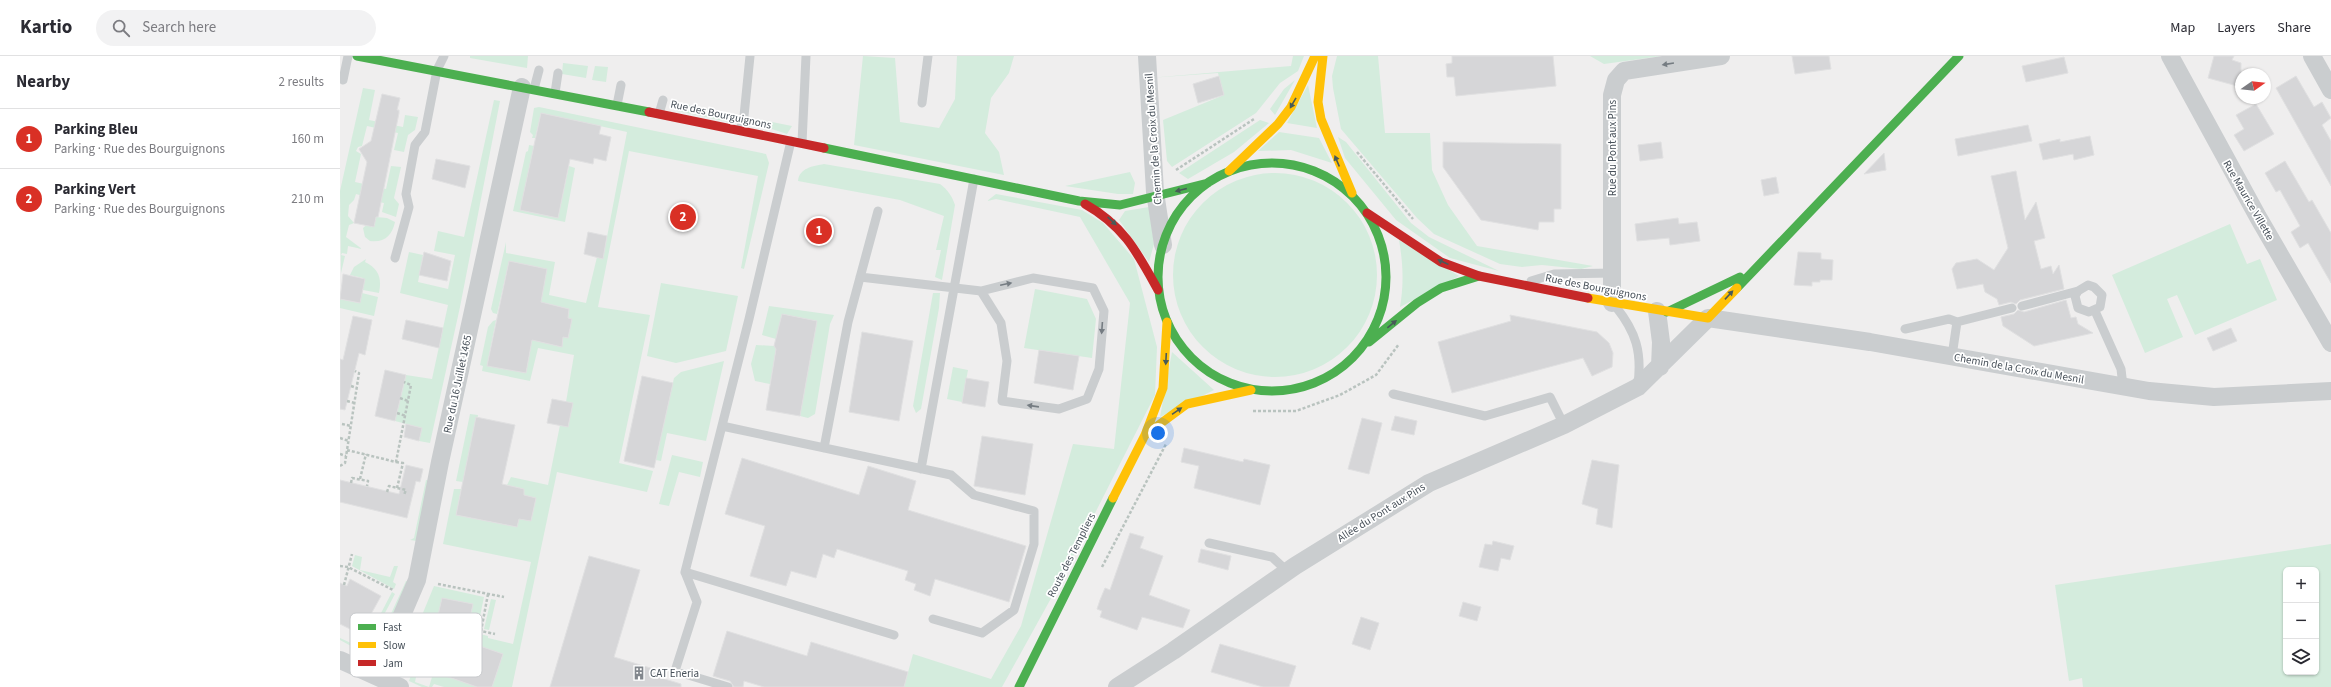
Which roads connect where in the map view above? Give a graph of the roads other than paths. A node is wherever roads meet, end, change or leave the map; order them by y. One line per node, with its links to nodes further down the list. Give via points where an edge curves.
1 (348, 56): 19 (lane)
2 (357, 56): 16 (street, Rue des Bourguignons)
3 (444, 56): 16 (lane)
4 (750, 56): 28 (lane, via 743,89 744,116)
5 (806, 56): 30 (lane)
6 (928, 56): 25 (lane)
7 (1147, 56): 34 (street, Chemin de la Croix du Mesnil)
8 (1315, 56): 31 (street, one-way to 31, via 1302,87 1282,118)
9 (1323, 56): 35 (street, one-way to 9, via 1321,119 1318,102)
10 (1720, 56): 42 (street, Rue du Pont aux Pins, one-way to 42, via 1624,71 1616,80 1612,94)
11 (1959, 56): 41 (street)
12 (2170, 56): 59 (street, Rue Maurice Villette, via 2254,210)
13 (2312, 56): 22 (street)
14 (2319, 56): 15 (street)
15 (2331, 60)
16 (437, 70): 21 (street, Rue des Bourguignons); 40 (lane, via 425,132 415,145 406,194 409,207)
17 (539, 70): 21 (lane)
18 (558, 73): 23 (lane)
19 (343, 80)
20 (622, 85): 26 (lane)
21 (528, 88): 23 (street, Rue des Bourguignons); 76 (street, Rue du 16 Juillet 1465, via 440,462 417,580)
22 (2331, 90)
23 (555, 93): 26 (street, Rue des Bourguignons)
24 (664, 100): 27 (lane)
25 (922, 103)
26 (617, 105): 27 (street, Rue des Bourguignons)
27 (659, 114): 28 (street, Rue des Bourguignons)
28 (740, 130): 29 (street, Rue des Bourguignons)
29 (791, 141): 30 (street, Rue des Bourguignons); 69 (lane)
30 (802, 143): 32 (street, Rue des Bourguignons)
31 (1228, 172): 33 (street); 35 (street, via 1250,165 1294,165 1316,171)
32 (974, 179): 36 (street, Rue des Bourguignons); 46 (lane)
33 (1208, 183): 34 (street, Rue des Bourguignons, one-way to 34); 39 (street, via 1180,210)
34 (1155, 196): 36 (street, Rue des Bourguignons, via 1120,205); 39 (street, Chemin de la Croix du Mesnil)
35 (1353, 196): 38 (street)
36 (1079, 201): 49 (street, Rue des Bourguignons, one-way to 49, via 1105,214 1128,235)
37 (878, 211): 44 (lane)
38 (1367, 213): 43 (street, Rue des Bourguignons, one-way to 38, via 1441,262); 60 (street, via 1378,234 1386,282 1383,305 1374,328)
39 (1163, 245): 49 (street, via 1159,269)
40 (395, 258)
41 (1750, 272): 54 (street); 55 (street, one-way to 41)
42 (1612, 273): 45 (lane, via 1554,274); 50 (street, Rue du Pont aux Pins)
43 (1479, 276): 45 (street, Rue des Bourguignons); 60 (street, one-way to 43, via 1417,303 1441,288)
44 (860, 277): 46 (lane); 71 (lane, via 848,322)
45 (1520, 284): 50 (street, Rue des Bourguignons)
46 (955, 287): 47 (lane); 72 (lane)
47 (981, 291): 47 (lane, one-way to 47, via 1033,278 1093,288 1104,311 1099,369 1087,399 1059,409 1002,401 1007,360 1001,323)
48 (2078, 291): 51 (lane); 53 (lane, via 2075,296 2078,308 2089,312); 53 (lane, via 2088,285 2099,290 2102,302)
49 (1160, 292): 56 (street)
50 (1612, 303): 54 (street, Rue des Bourguignons); 64 (lane, via 1629,324 1636,340 1640,367)
51 (2022, 306)
52 (2012, 308): 57 (lane)
53 (2095, 311): 63 (lane, via 2121,369)
54 (1662, 312): 55 (street, Rue des Bourguignons); 62 (street)
55 (1708, 318): 61 (street, Chemin de la Croix du Mesnil); 62 (street, Allée du Pont aux Pins)
56 (1167, 320): 65 (street, via 1182,346 1202,366 1227,381); 70 (street, Route des Templiers, one-way to 70, via 1163,388)
57 (1957, 322): 58 (lane, via 1949,319); 61 (lane)
58 (1905, 329)
59 (2331, 343)
60 (1361, 348): 65 (street, via 1348,363 1314,383 1294,389)
61 (1952, 356): 63 (street, Chemin de la Croix du Mesnil)
62 (1660, 367): 64 (street, Allée du Pont aux Pins)
63 (2123, 386): 66 (street, Chemin de la Croix du Mesnil, via 2214,397)
64 (1638, 387): 68 (street, Allée du Pont aux Pins)
65 (1254, 390): 70 (street, Route des Templiers, one-way to 65, via 1187,404)
66 (2331, 391)
67 (1393, 394): 68 (lane, via 1485,416 1550,397)
68 (1564, 425): 74 (street, Allée du Pont aux Pins, via 1429,482)
69 (722, 426): 71 (lane); 75 (lane)
70 (1145, 435): 84 (street, Route des Templiers)
71 (824, 448): 72 (lane)
72 (921, 469): 77 (lane, via 951,475 974,495 1034,511 1034,544 1014,610 982,633)
73 (1209, 543): 74 (lane, via 1272,557)
74 (1287, 571): 85 (street, Allée du Pont aux Pins)
75 (685, 572): 78 (lane); 83 (lane, via 696,602 676,671)
76 (403, 613)
77 (933, 619)
78 (894, 635)
79 (340, 660): 80 (street)
80 (350, 664)
81 (378, 677): 82 (street)
82 (400, 687)
83 (728, 687)
84 (1019, 687)
85 (1117, 687)

